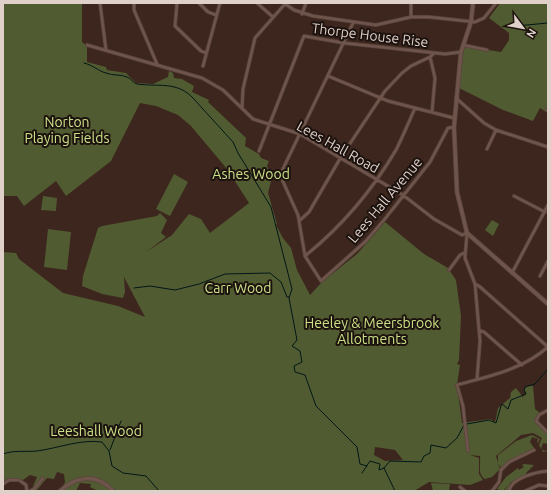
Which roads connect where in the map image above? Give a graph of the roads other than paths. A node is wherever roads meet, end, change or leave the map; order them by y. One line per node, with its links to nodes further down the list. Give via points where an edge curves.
1 (100, 3): 21 (street)
2 (134, 3): 27 (street, via 134,10)
3 (177, 3): 24 (street, via 174,26)
4 (199, 3): 13 (street)
5 (220, 3): 13 (street)
6 (257, 3): 14 (street)
7 (284, 3): 12 (street); 14 (street)
8 (306, 3): 12 (street)
9 (411, 3): 15 (street)
10 (473, 3): 16 (street)
11 (496, 3): 16 (street, via 484,18 478,22)
12 (302, 14): 17 (street)
13 (216, 16): 24 (street)
14 (273, 17): 32 (street, via 253,43 243,89)
15 (411, 17): 16 (street, via 429,16); 17 (street, via 384,25)
16 (471, 22): 20 (street)
17 (353, 23): 18 (street)
18 (344, 43): 25 (street, Thorpe House Rise); 29 (street); 36 (street, Thorpe House Rise, via 304,36)
19 (87, 45): 21 (street, Lees Hall Road)
20 (463, 45): 22 (street); 23 (street)
21 (106, 50): 27 (street, Lees Hall Road)
22 (487, 50)
23 (461, 52): 25 (street, Thorpe House Rise); 31 (street)
24 (206, 53): 28 (street)
25 (434, 53): 26 (street)
26 (430, 57): 30 (street, via 402,73); 34 (street, via 435,78)
27 (157, 64): 32 (street, Lees Hall Road, via 202,78 226,93)
28 (203, 66)
29 (328, 76): 30 (street); 39 (street)
30 (381, 98): 33 (street); 43 (street)
31 (456, 98): 35 (street); 38 (street)
32 (242, 108): 36 (street, Lees Hall Road, via 253,119)
33 (415, 108): 34 (street); 44 (street, via 396,149)
34 (432, 112): 35 (street)
35 (454, 118): 37 (street)
36 (269, 125): 39 (street, Lees Hall Road); 42 (street, Thorpe House Rise)
37 (454, 127): 45 (street, Lees Hall Avenue, via 448,128 430,162); 50 (street, via 457,192)
38 (496, 130): 40 (street); 41 (street)
39 (300, 134): 43 (street, Lees Hall Road); 49 (street, via 280,175)
40 (548, 147)
41 (487, 149)
42 (259, 151)
43 (341, 157): 44 (street, Lees Hall Road); 49 (street, via 309,212)
44 (376, 179): 45 (street, Lees Hall Road); 52 (street, via 340,223)
45 (403, 195): 50 (street, Lees Hall Road, via 448,228 462,235); 52 (street, Lees Hall Avenue, via 366,241 321,281)
46 (514, 196): 48 (street)
47 (548, 205): 48 (street)
48 (544, 212): 55 (street)
49 (299, 221): 52 (street)
50 (466, 234): 51 (street); 55 (street)
51 (464, 254): 54 (street, via 460,255); 57 (street)
52 (305, 256)
53 (548, 261): 56 (street)
54 (449, 270)
55 (512, 273): 58 (street)
56 (540, 276)
57 (475, 284): 59 (street); 60 (street)
58 (548, 304)
59 (479, 330): 61 (street); 62 (street, via 481,348)
60 (548, 347): 61 (street)
61 (522, 365): 62 (street)
62 (477, 380): 66 (street, via 457,385 463,406)
63 (548, 410): 64 (street, via 539,415 536,421)
64 (548, 433)
65 (534, 450): 74 (street, via 510,462 501,470 499,482)
66 (468, 451)
67 (548, 471): 75 (street, via 527,476 512,484)
68 (43, 478): 72 (street, via 34,489)
69 (3, 484): 72 (street, via 9,480 19,480)
70 (548, 486): 76 (street)
71 (62, 490): 73 (street, via 76,480 87,478 104,483)
72 (28, 491)
73 (113, 491)
74 (492, 491)
75 (509, 491)
76 (524, 491)

